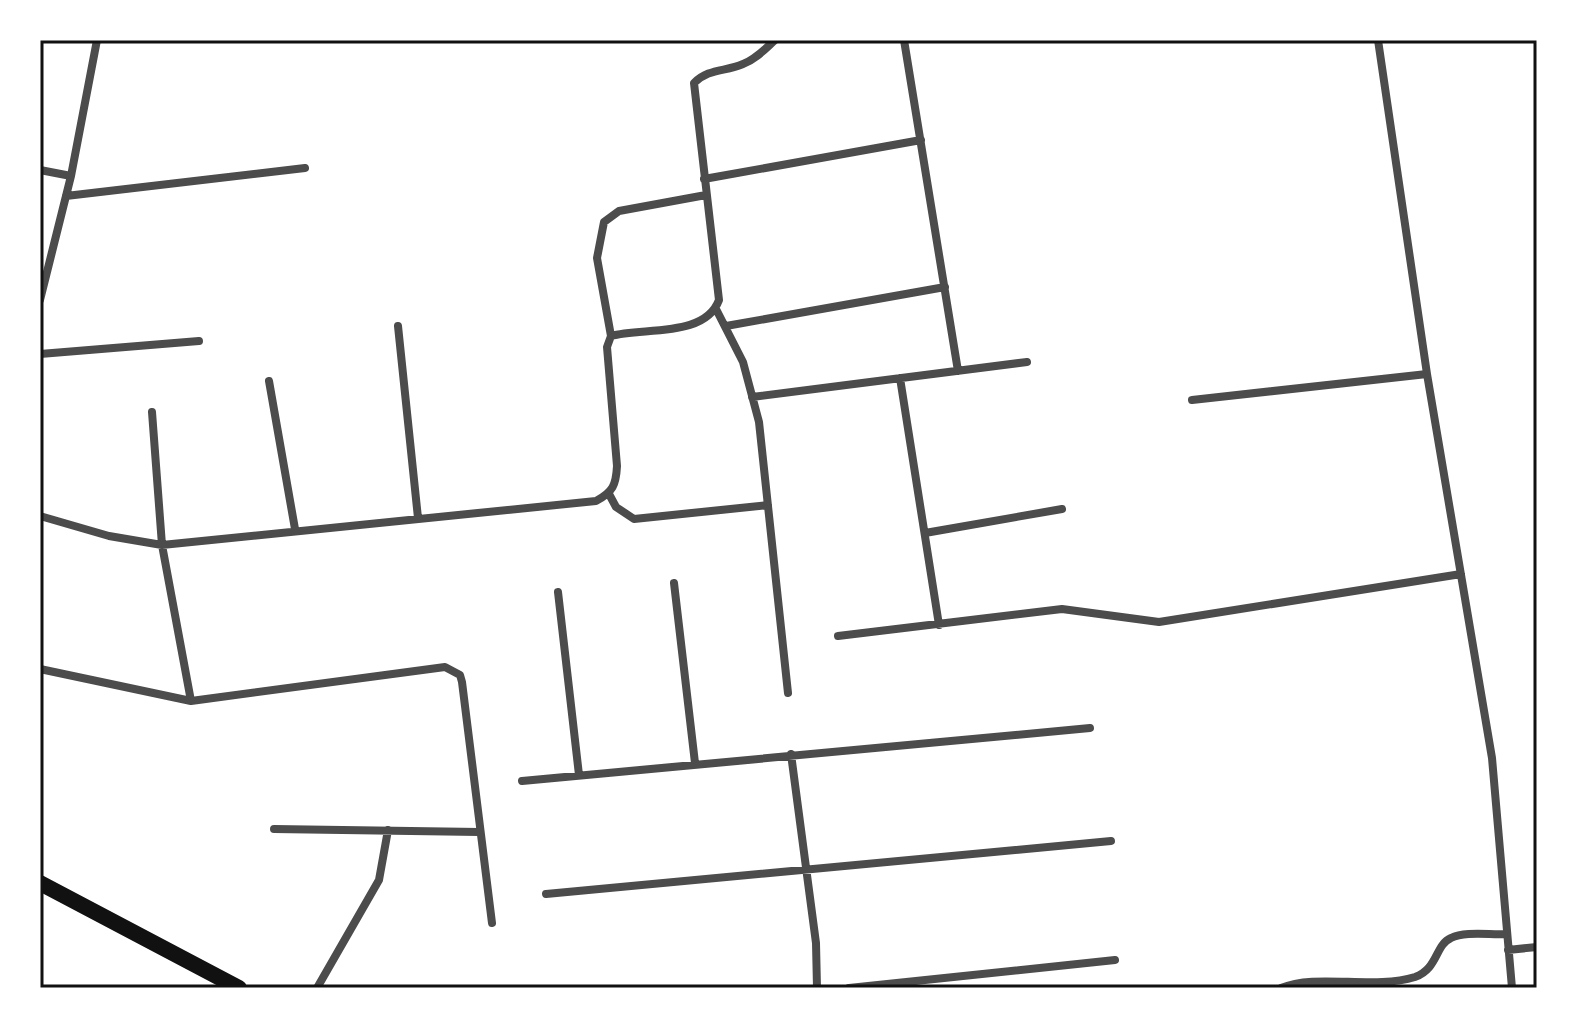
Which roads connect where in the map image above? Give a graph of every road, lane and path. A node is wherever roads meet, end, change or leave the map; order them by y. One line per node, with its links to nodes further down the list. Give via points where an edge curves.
1 (97, 40): 8 (street)
2 (775, 40): 9 (street, via 755,59 711,71 694,83)
3 (904, 40): 5 (street)
4 (1378, 40): 22 (street)
5 (921, 140): 9 (street); 12 (street)
6 (305, 168): 11 (street)
7 (40, 170): 8 (street)
8 (71, 176): 11 (street)
9 (704, 179): 10 (street)
10 (706, 195): 14 (street, via 718,283); 17 (street, via 619,211 604,222 597,258)
11 (66, 196): 13 (street)
12 (945, 287): 16 (street); 21 (street)
13 (40, 300)
14 (716, 309): 16 (street); 17 (street, via 694,324)
15 (398, 326): 32 (street)
16 (726, 326): 25 (street)
17 (611, 336): 28 (street, via 607,347 617,483)
18 (199, 341): 19 (street)
19 (40, 354)
20 (1027, 362): 21 (street)
21 (958, 371): 23 (street)
22 (1427, 374): 26 (street); 36 (street)
23 (900, 378): 25 (street); 34 (street)
24 (269, 381): 33 (street)
25 (752, 397): 29 (street)
26 (1192, 400)
27 (152, 412): 35 (street)
28 (609, 494): 29 (street, via 616,507 634,519); 32 (street, via 596,501)
29 (768, 505): 42 (street)
30 (1062, 509): 34 (street)
31 (40, 516): 35 (street)
32 (418, 518): 33 (street)
33 (295, 529): 35 (street)
34 (925, 533): 39 (street)
35 (162, 545): 43 (street)
36 (1461, 574): 39 (street, via 1159,622 1062,609); 57 (street, via 1492,758)
37 (674, 583): 46 (street)
38 (558, 592): 47 (street)
39 (939, 625): 40 (street)
40 (838, 636)
41 (40, 669): 43 (street)
42 (788, 693)
43 (191, 701): 51 (street, via 452,670 462,682)
44 (1090, 728): 45 (street)
45 (791, 754): 46 (street); 53 (street)
46 (695, 763): 47 (street)
47 (579, 775): 48 (street)
48 (522, 781)
49 (274, 829): 50 (street)
50 (388, 830): 51 (street); 62 (street, via 379,880)
51 (479, 832): 56 (street)
52 (1111, 841): 53 (street)
53 (806, 869): 55 (street); 63 (street)
54 (40, 883): 61 (main road)
55 (546, 894)
56 (492, 923)
57 (1506, 934): 59 (street); 65 (street, via 1453,937 1432,966 1414,977)
58 (1537, 947): 59 (street)
59 (1508, 950): 66 (street)
60 (1115, 960): 64 (street)
61 (239, 988)
62 (317, 988)
63 (817, 988)
64 (849, 988)
65 (1281, 988)
66 (1512, 988)

